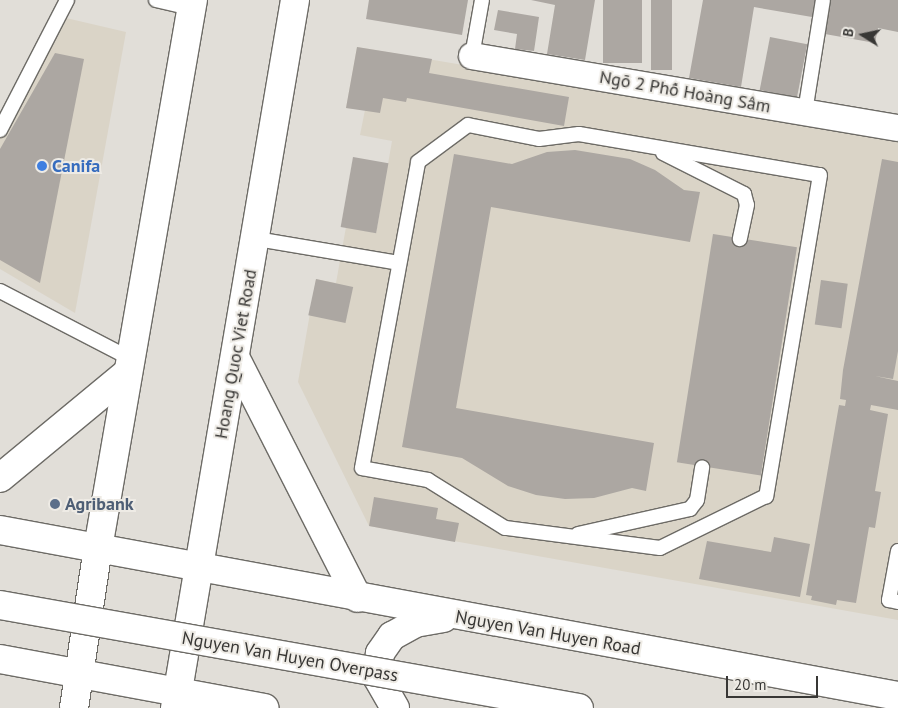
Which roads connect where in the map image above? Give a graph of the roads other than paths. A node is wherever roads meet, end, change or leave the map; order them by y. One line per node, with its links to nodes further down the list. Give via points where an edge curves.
1 (67, 0): 10 (lane)
2 (156, 0): 6 (lane)
3 (295, 0): 12 (main road, Hoang Quoc Viet Road)
4 (482, 0): 7 (lane)
5 (823, 0): 8 (lane)
6 (193, 4): 17 (main road)
7 (472, 56): 8 (street, Ngõ 2 Phố Hoàng Sâm)
8 (805, 112): 9 (street, Ngõ 2 Phố Hoàng Sâm)
9 (898, 128)
10 (0, 130)
11 (649, 146): 13 (lane, via 744,194 746,205); 14 (lane, via 579,134 540,139 468,125 418,162); 21 (lane, via 820,175 766,496 660,548)
12 (257, 239): 14 (lane); 16 (main road, Hoang Quoc Viet Road)
13 (740, 239)
14 (400, 263): 21 (lane, via 362,468 428,480 505,528)
15 (0, 291): 17 (lane)
16 (236, 359): 24 (main road, Hoang Quoc Viet Road); 25 (main road)
17 (129, 365): 19 (main road); 22 (main road)
18 (702, 467): 21 (lane, via 696,500 690,509)
19 (0, 478)
20 (0, 530): 22 (main road, Nguyen Van Huyen Road)
21 (568, 536)
22 (98, 548): 24 (main road, Nguyen Van Huyen Road); 30 (main road)
23 (898, 551): 26 (lane, via 889,600)
24 (199, 566): 25 (main road, Nguyen Van Huyen Road); 32 (main road, Hoang Quoc Viet Road)
25 (358, 598): 28 (main road, Nguyen Van Huyen Road)
26 (898, 602)
27 (0, 605): 36 (main road, Nguyen Van Huyen Overpass, bridge)
28 (453, 616): 31 (main road, Nguyen Van Huyen Road); 35 (main road, via 415,623 392,636 380,653 377,677)
29 (0, 659): 30 (main road)
30 (79, 673): 32 (main road); 33 (main road)
31 (898, 696)
32 (176, 699): 34 (main road)
33 (74, 708)
34 (265, 708)
35 (395, 708)
36 (579, 708)

